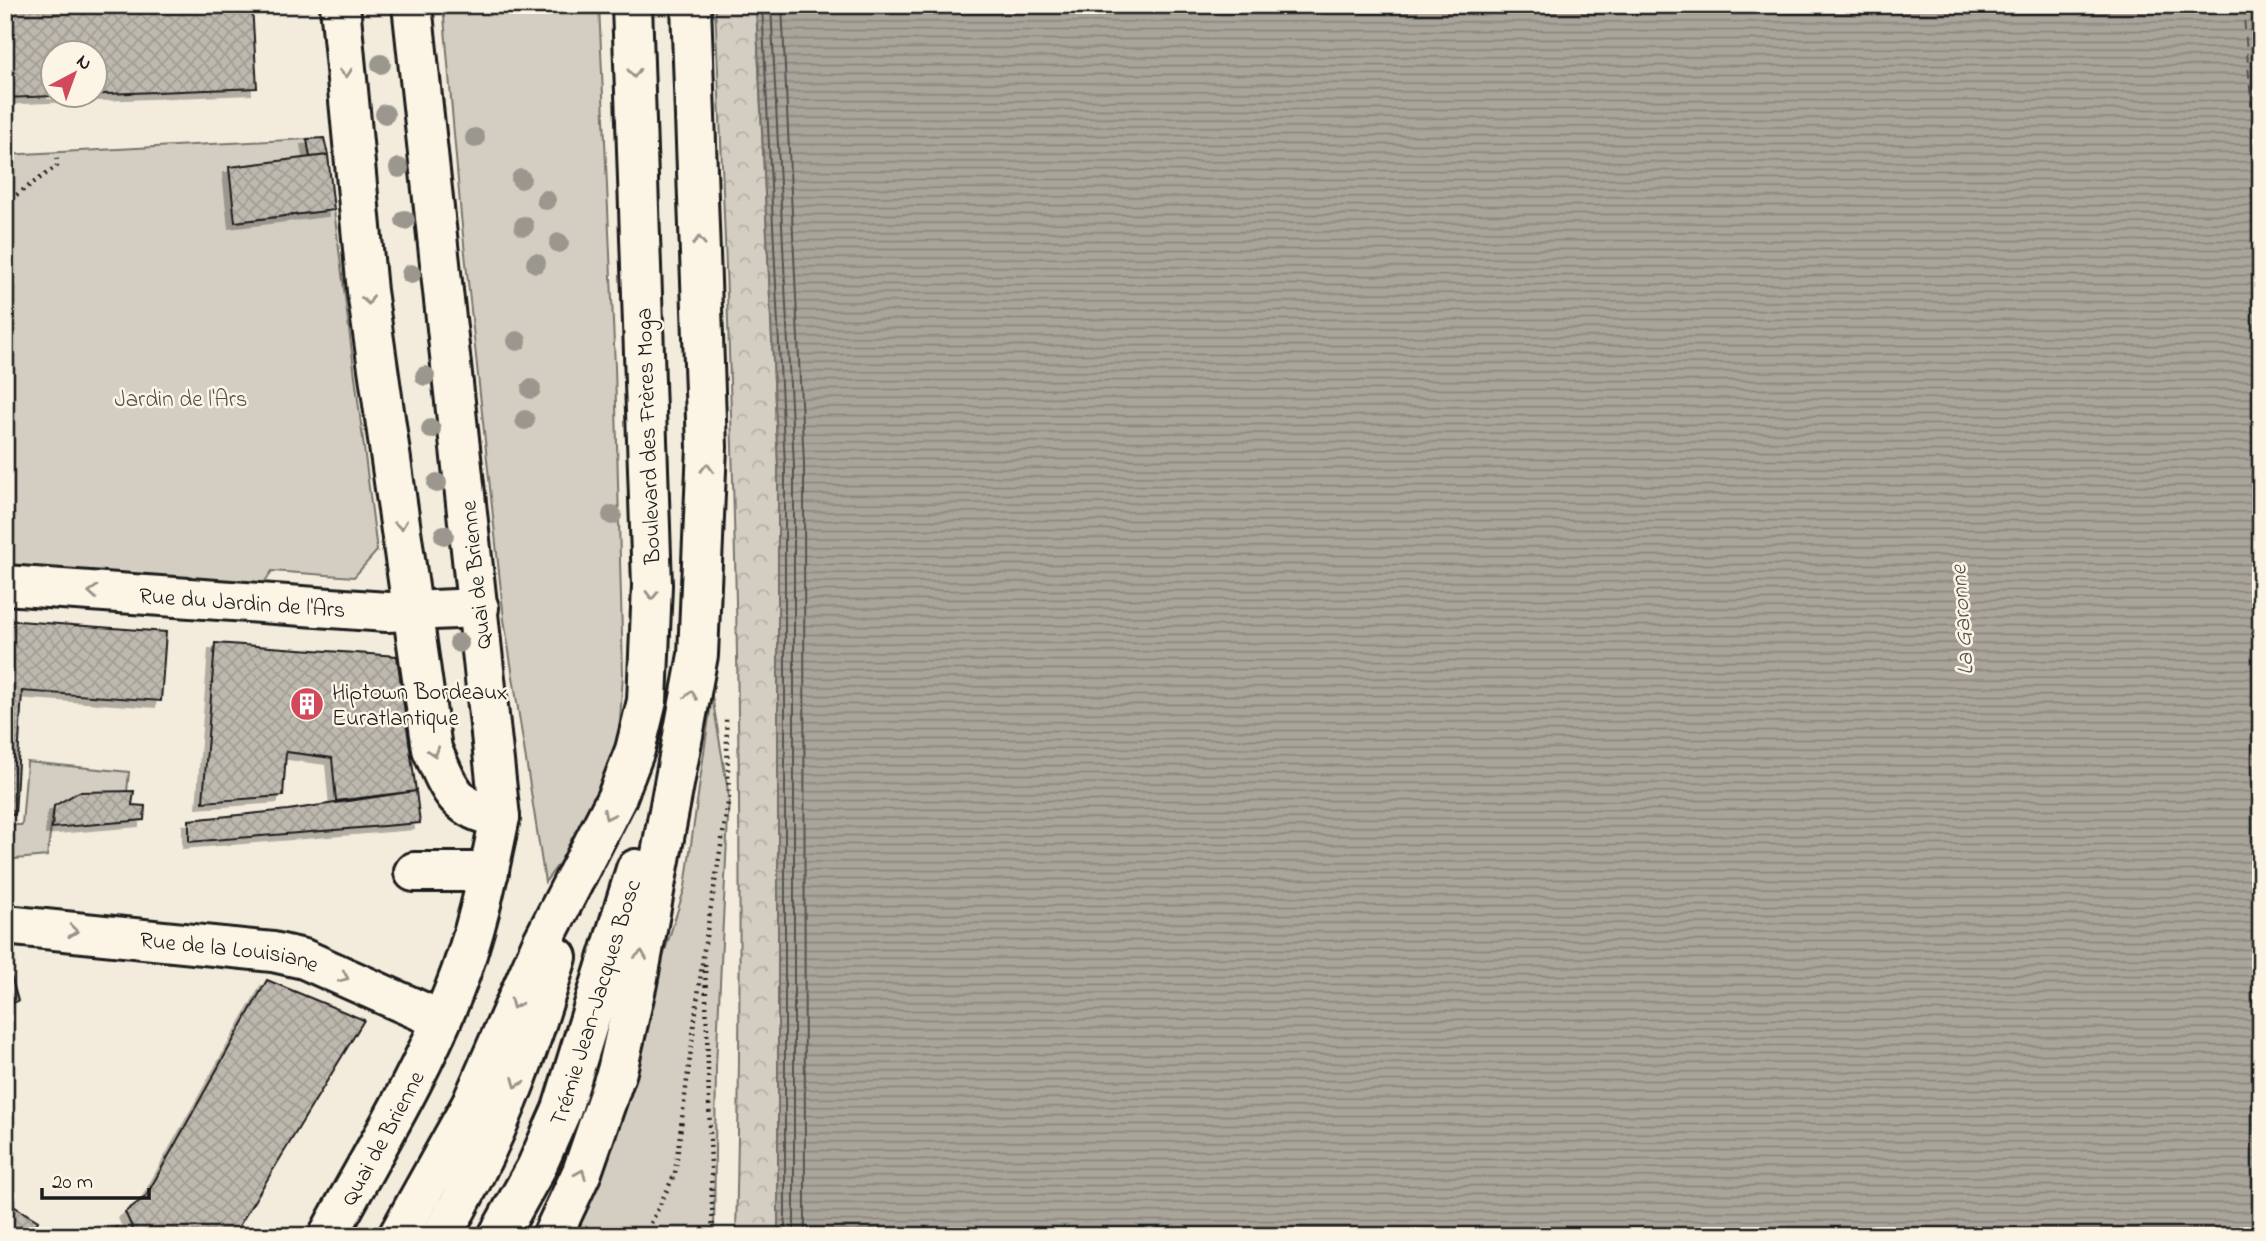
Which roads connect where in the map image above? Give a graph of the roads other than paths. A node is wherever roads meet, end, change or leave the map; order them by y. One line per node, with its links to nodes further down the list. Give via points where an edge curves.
1 (340, 5): 7 (main road, one-way to 7, via 367,291)
2 (412, 5): 6 (main road, Quai de Brienne)
3 (632, 5): 10 (main road, Boulevard des Frères Moga, one-way to 10, via 649,445 651,648 647,701 635,750)
4 (691, 5): 8 (main road, one-way to 4, via 698,655 707,447)
5 (5, 585): 7 (main road, Rue du Jardin de l'Ars, one-way to 5)
6 (479, 608): 7 (main road, Rue du Jardin de l'Ars); 9 (main road, Quai de Brienne)
7 (414, 612): 9 (main road, one-way to 9, via 432,749 461,804)
8 (678, 762): 18 (main road, Trémie Jean-Jacques Bosc, via 630,885 562,1108 536,1168); 19 (main road, one-way to 8, via 582,1172 617,1071)
9 (500, 817): 12 (main road, Quai de Brienne)
10 (588, 855): 16 (main road, one-way to 16, via 542,943 471,1105); 17 (main road, Trémie Jean-Jacques Bosc, one-way to 17, via 531,1047 502,1121)
11 (414, 872): 12 (main road)
12 (489, 872): 14 (main road, Quai de Brienne, via 477,923)
13 (5, 925): 14 (main road, Rue de la Louisiane, one-way to 14, via 273,952 304,959)
14 (441, 1020): 15 (main road, Quai de Brienne)
15 (328, 1236)
16 (398, 1236)
17 (441, 1236)
18 (498, 1236)
19 (552, 1236)

